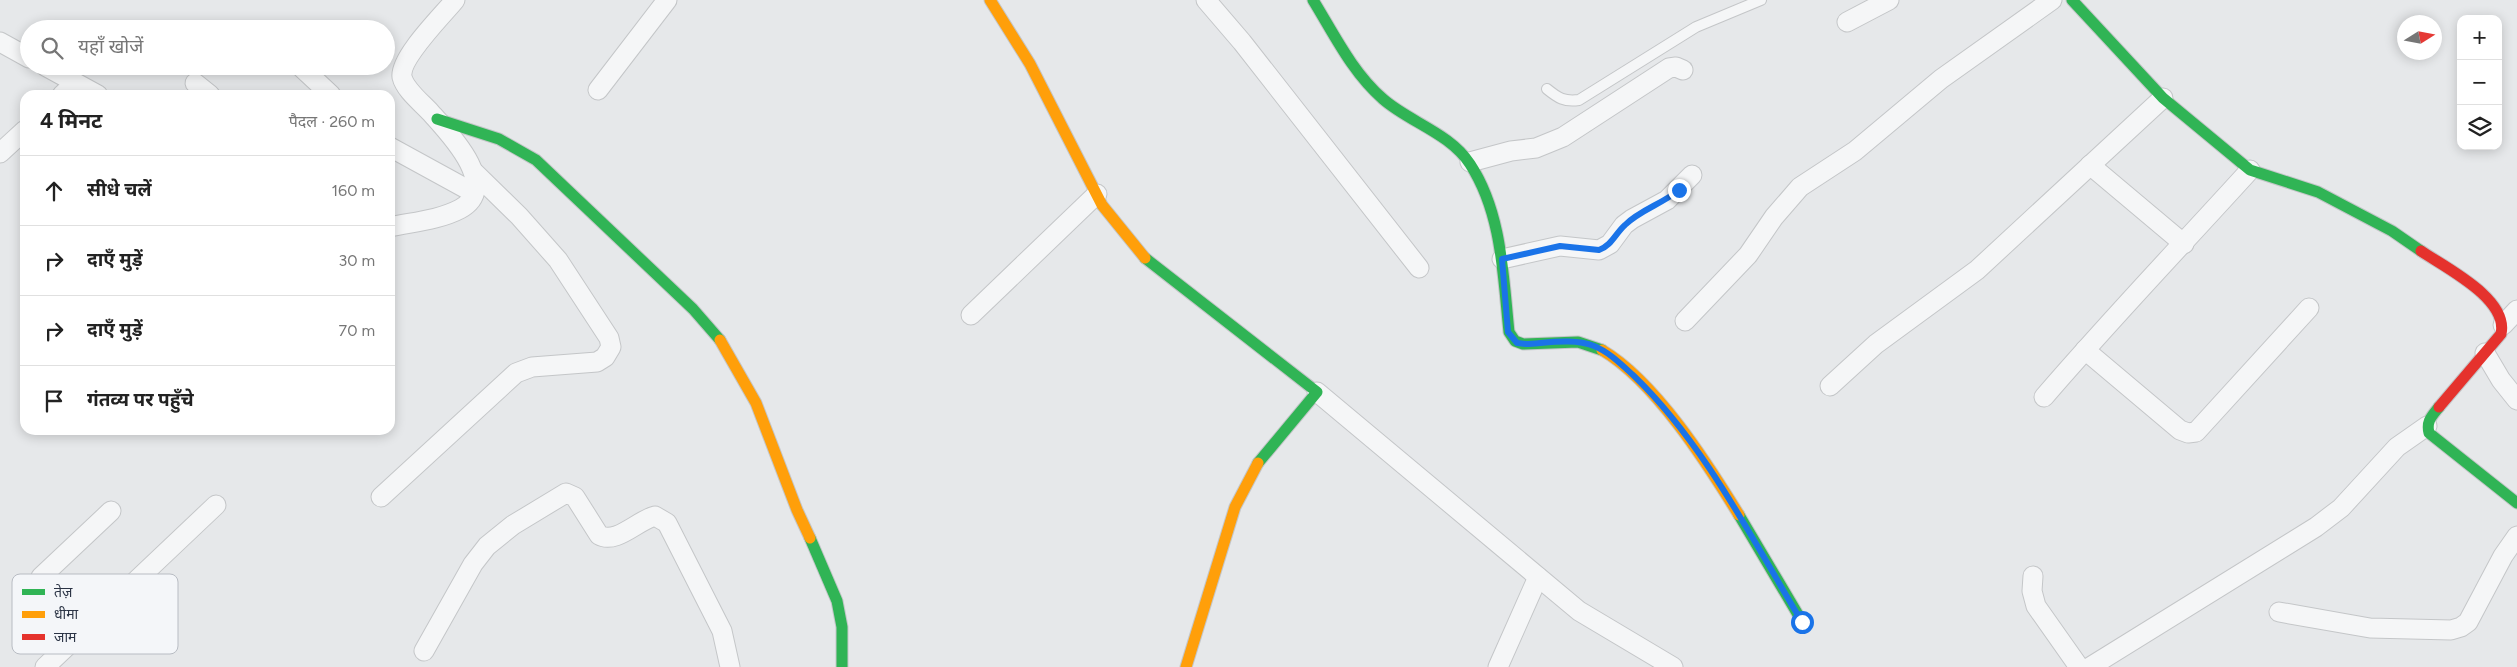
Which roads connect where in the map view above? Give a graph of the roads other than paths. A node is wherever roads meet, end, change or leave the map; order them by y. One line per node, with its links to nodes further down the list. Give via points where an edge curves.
1 (455, 0): 23 (street, via 410,54 403,68 402,78 410,91)
2 (667, 0): 21 (street)
3 (990, 0): 33 (street, via 1030,64)
4 (1206, 0): 37 (street)
5 (1313, 0): 27 (street, via 1359,74 1382,98 1441,137)
6 (1761, 0): 18 (lane, via 1696,27 1579,100 1557,98)
7 (1889, 0): 10 (street)
8 (2052, 0): 41 (street, via 1941,79 1856,151 1800,187 1748,255)
9 (2072, 0): 22 (street)
10 (1847, 22)
11 (0, 42): 12 (street)
12 (20, 53)
13 (1684, 70): 27 (street, via 1668,68 1563,138 1536,148 1503,152)
14 (54, 75): 17 (street)
15 (310, 75): 20 (street)
16 (195, 83): 19 (street)
17 (69, 89)
18 (1547, 89)
19 (204, 90)
20 (326, 90)
21 (598, 90)
22 (2163, 98): 28 (street); 31 (street)
23 (437, 119): 29 (street); 65 (street, via 498,139 536,160 718,336 756,403 797,510 837,601 842,628)
24 (20, 135): 26 (street)
25 (395, 150): 32 (street)
26 (0, 153)
27 (1470, 162): 36 (street, via 1490,204)
28 (2090, 166): 35 (street); 45 (street, via 1977,270 1876,344)
29 (475, 173): 32 (street, via 477,188); 50 (street, via 558,260 609,338 611,347 606,357 597,362 532,367 516,373)
30 (1692, 175): 36 (street, via 1667,200 1624,225 1605,248 1560,246)
31 (2246, 175): 35 (street); 42 (street, via 2318,192 2392,231 2480,290 2494,305)
32 (474, 194): 34 (street, via 471,202 447,214)
33 (1096, 194): 40 (street); 46 (street, via 1125,236 1149,263)
34 (395, 225)
35 (2184, 244): 43 (street, via 2146,281)
36 (1502, 259): 60 (street, via 1508,332 1512,338 1517,343 1526,344 1583,343 1594,346 1641,383 1688,438)
37 (1418, 268)
38 (2308, 308): 43 (street, via 2196,432 2180,430)
39 (2517, 310): 42 (street)
40 (970, 315)
41 (1685, 321)
42 (2502, 325): 44 (street, via 2501,334)
43 (2085, 350): 47 (street)
44 (2484, 353): 48 (street); 49 (street)
45 (1830, 386)
46 (1318, 392): 58 (street); 66 (street, via 1259,461 1235,508)
47 (2044, 397)
48 (2517, 400)
49 (2427, 426): 51 (street, via 2436,439); 70 (street, via 2397,447 2341,508 2316,527)
50 (381, 497)
51 (2517, 503)
52 (216, 505): 56 (street)
53 (111, 512): 55 (street)
54 (2517, 536): 59 (street, via 2468,622 2461,627 2451,630 2370,628)
55 (44, 574)
56 (144, 574)
57 (2033, 576): 69 (street, via 2036,606)
58 (1538, 577): 67 (street); 68 (street, via 1579,611)
59 (2279, 612)
60 (1802, 622)
61 (424, 651): 64 (street, via 473,564 487,546 513,525 566,493 575,497 604,538 613,537 650,517 667,523 722,631)
62 (60, 654): 63 (street)
63 (46, 667)
64 (730, 667)
65 (842, 667)
66 (1186, 667)
67 (1498, 667)
68 (1673, 667)
69 (2079, 667)
70 (2090, 667)

